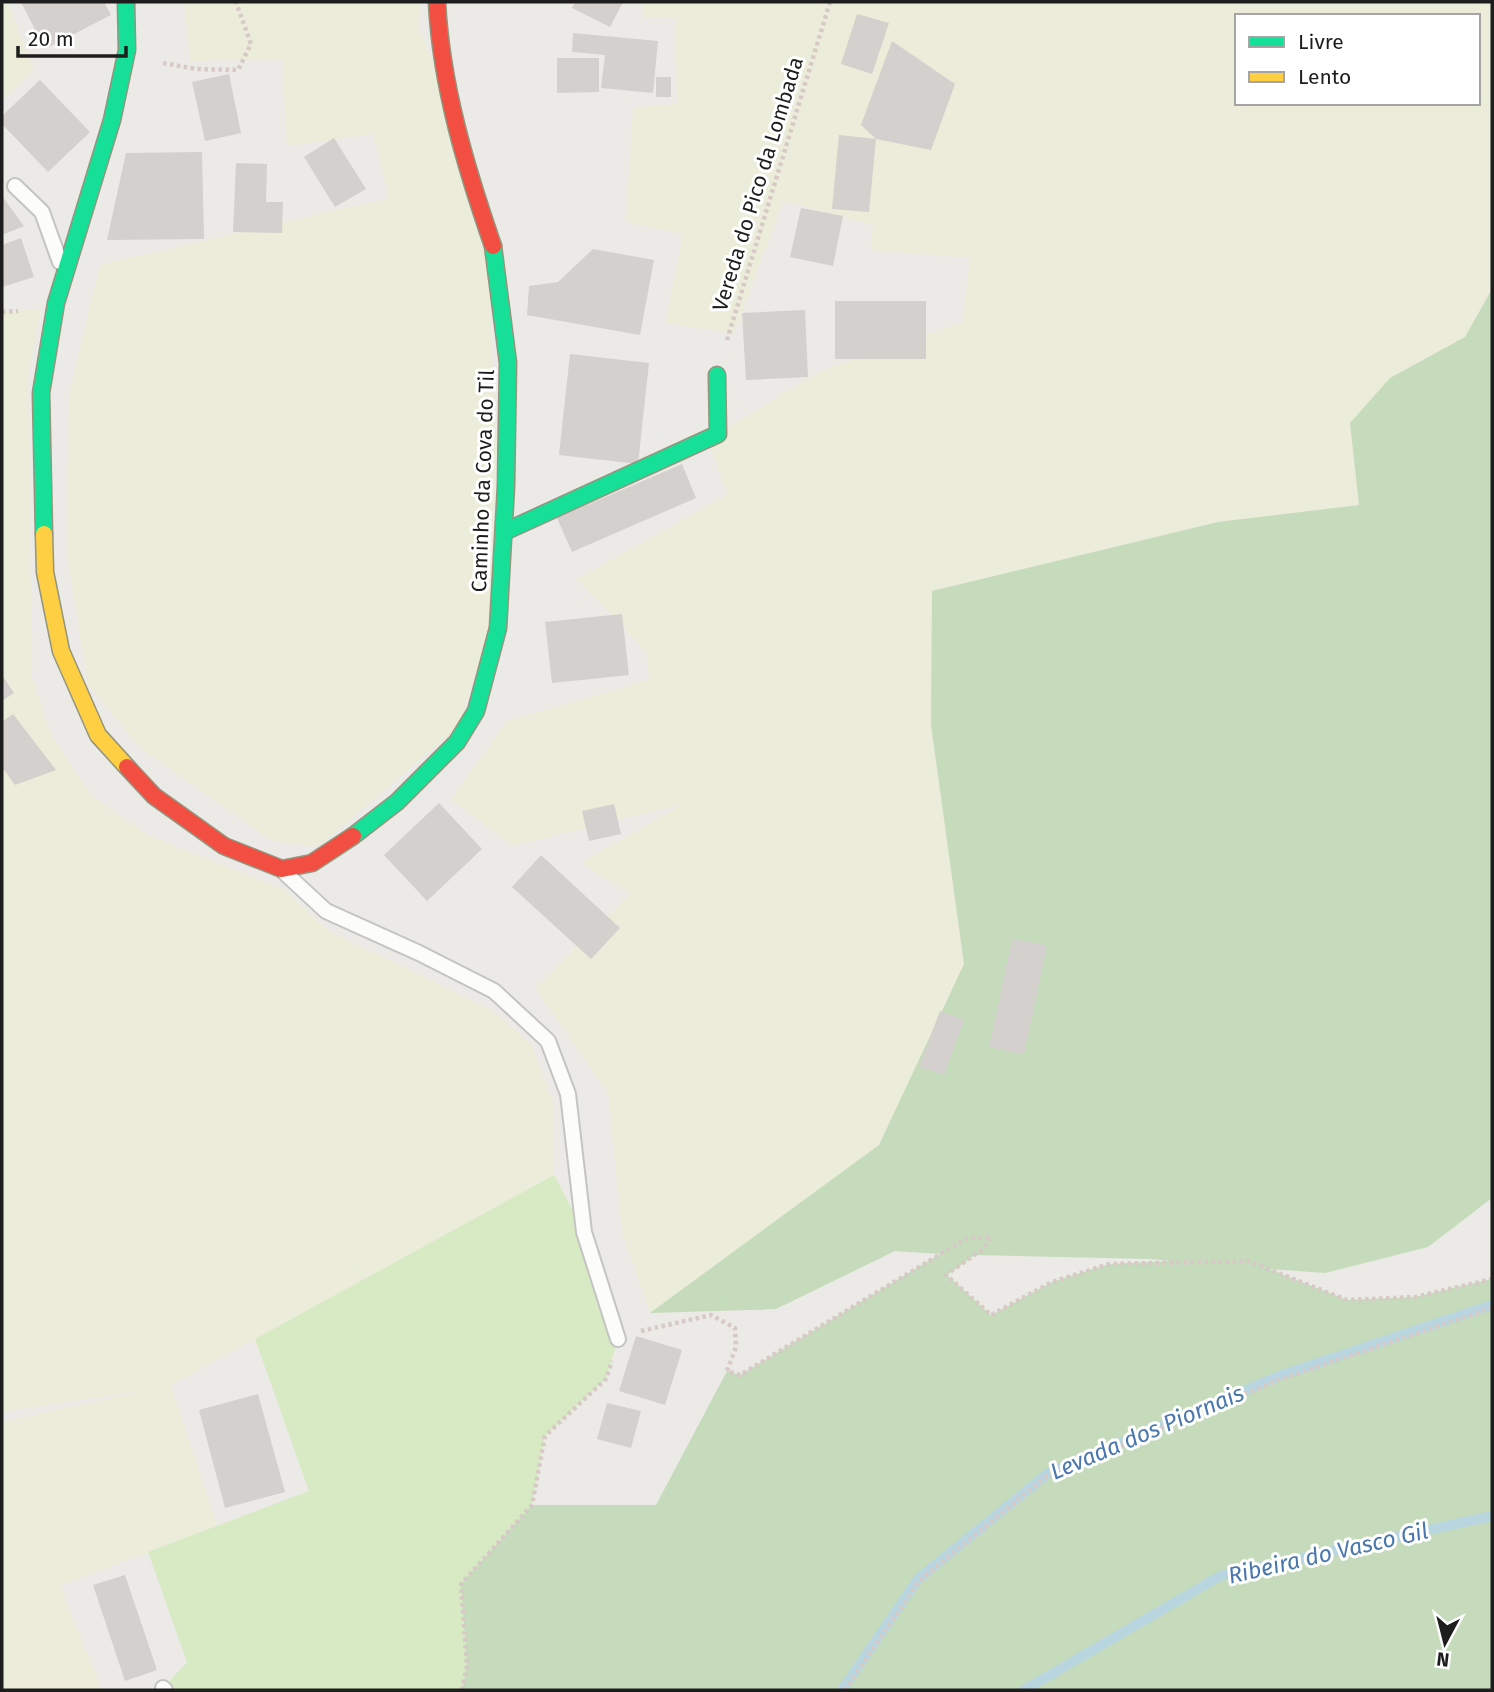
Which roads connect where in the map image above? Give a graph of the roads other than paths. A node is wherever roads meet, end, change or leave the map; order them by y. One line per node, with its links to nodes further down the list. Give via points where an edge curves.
1 (126, 2): 4 (street, via 127,50 112,120)
2 (437, 2): 6 (street, Caminho da Cova do Til, via 439,48 496,263 508,363)
3 (15, 186): 4 (lane, via 42,212)
4 (64, 274): 7 (street, via 41,393 45,572 61,651 98,735 154,796 224,846)
5 (717, 375): 6 (street, via 718,434)
6 (504, 532): 7 (street, Caminho da Cova do Til, via 498,628 476,711 457,742 397,802 356,834 312,863)
7 (282, 869): 8 (lane, via 327,911 494,992 548,1041 568,1094 584,1232)
8 (618, 1339)

